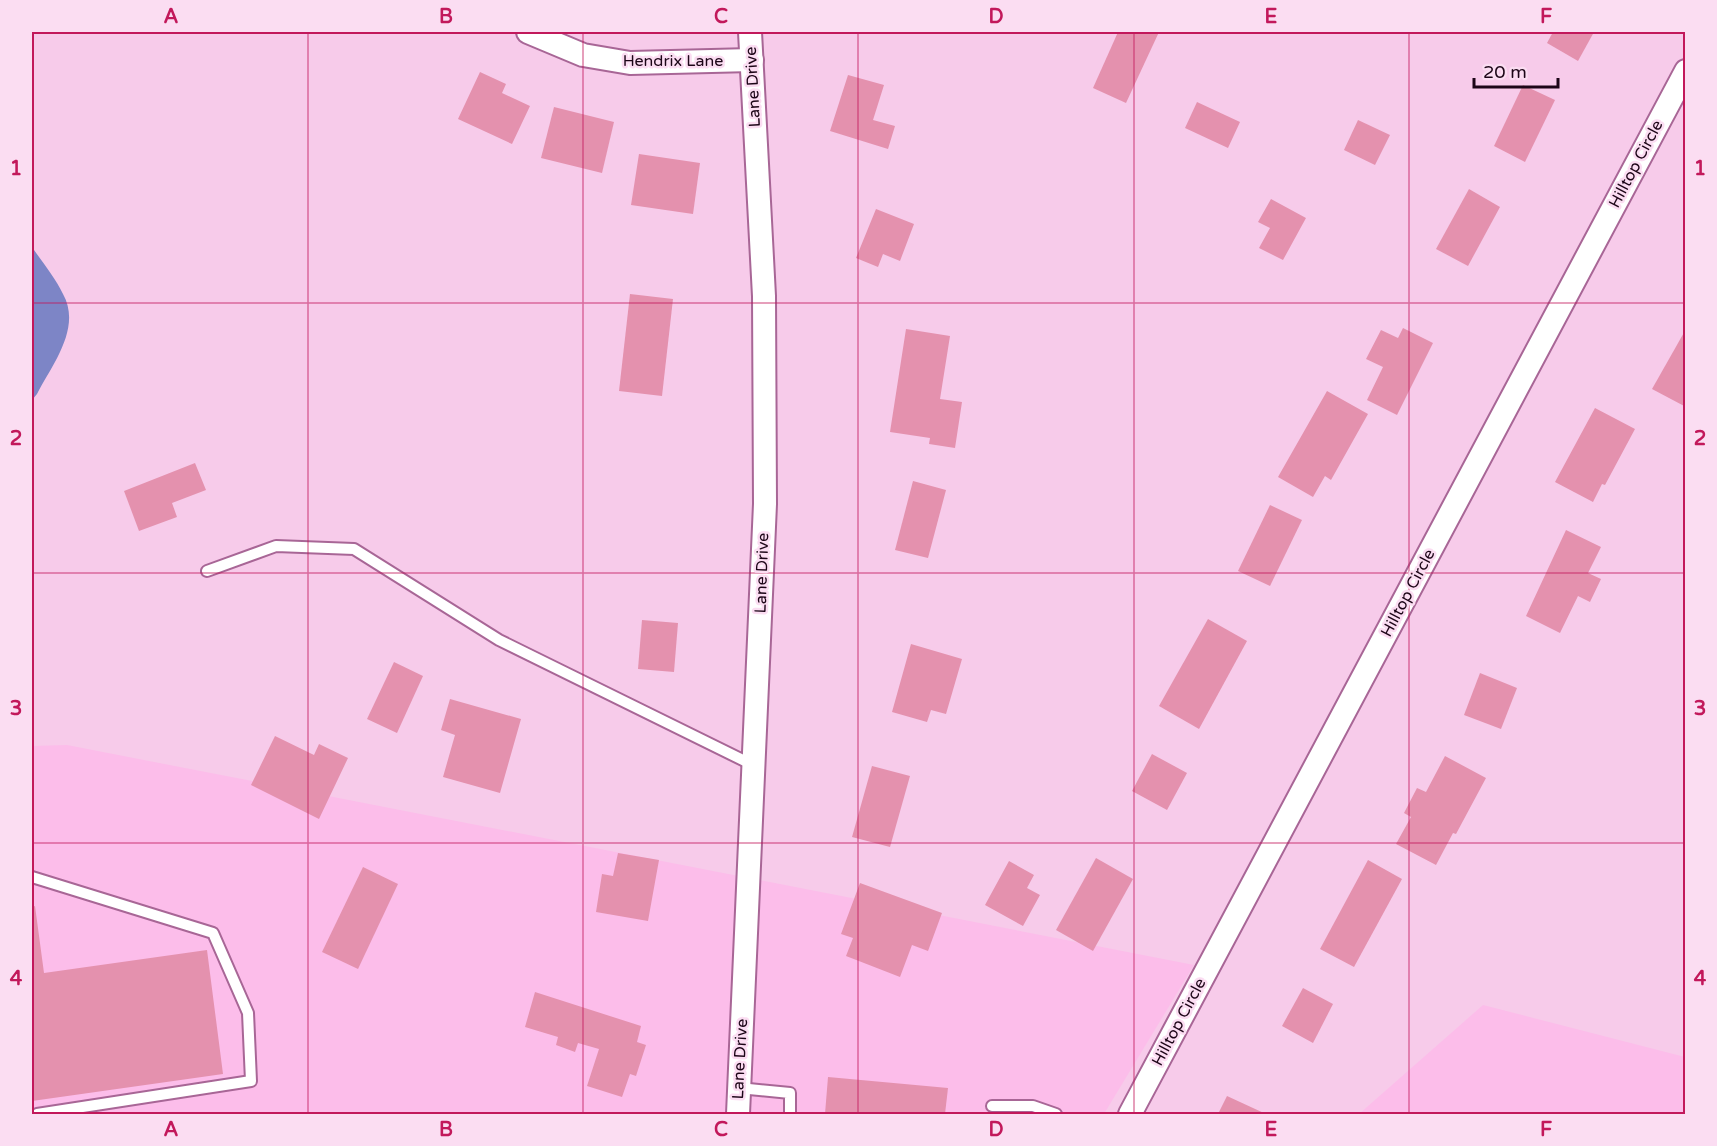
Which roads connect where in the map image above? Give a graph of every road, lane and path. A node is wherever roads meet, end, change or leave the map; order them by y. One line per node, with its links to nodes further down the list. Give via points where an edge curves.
1 (528, 32): 3 (street, Hendrix Lane, via 583,55 630,63)
2 (750, 32): 3 (street, Lane Drive)
3 (752, 60): 6 (street, Lane Drive, via 765,327 765,504)
4 (1686, 72): 14 (street, Hilltop Circle)
5 (207, 571): 6 (lane, via 276,546 354,549 499,640)
6 (753, 766): 8 (street, Lane Drive)
7 (32, 877): 10 (lane, via 213,933 248,1013 251,1081)
8 (739, 1088): 11 (street, Lane Drive); 12 (lane, via 790,1093)
9 (992, 1106): 13 (lane, via 1033,1106)
10 (37, 1114)
11 (738, 1114)
12 (789, 1114)
13 (1056, 1114)
14 (1130, 1114)

